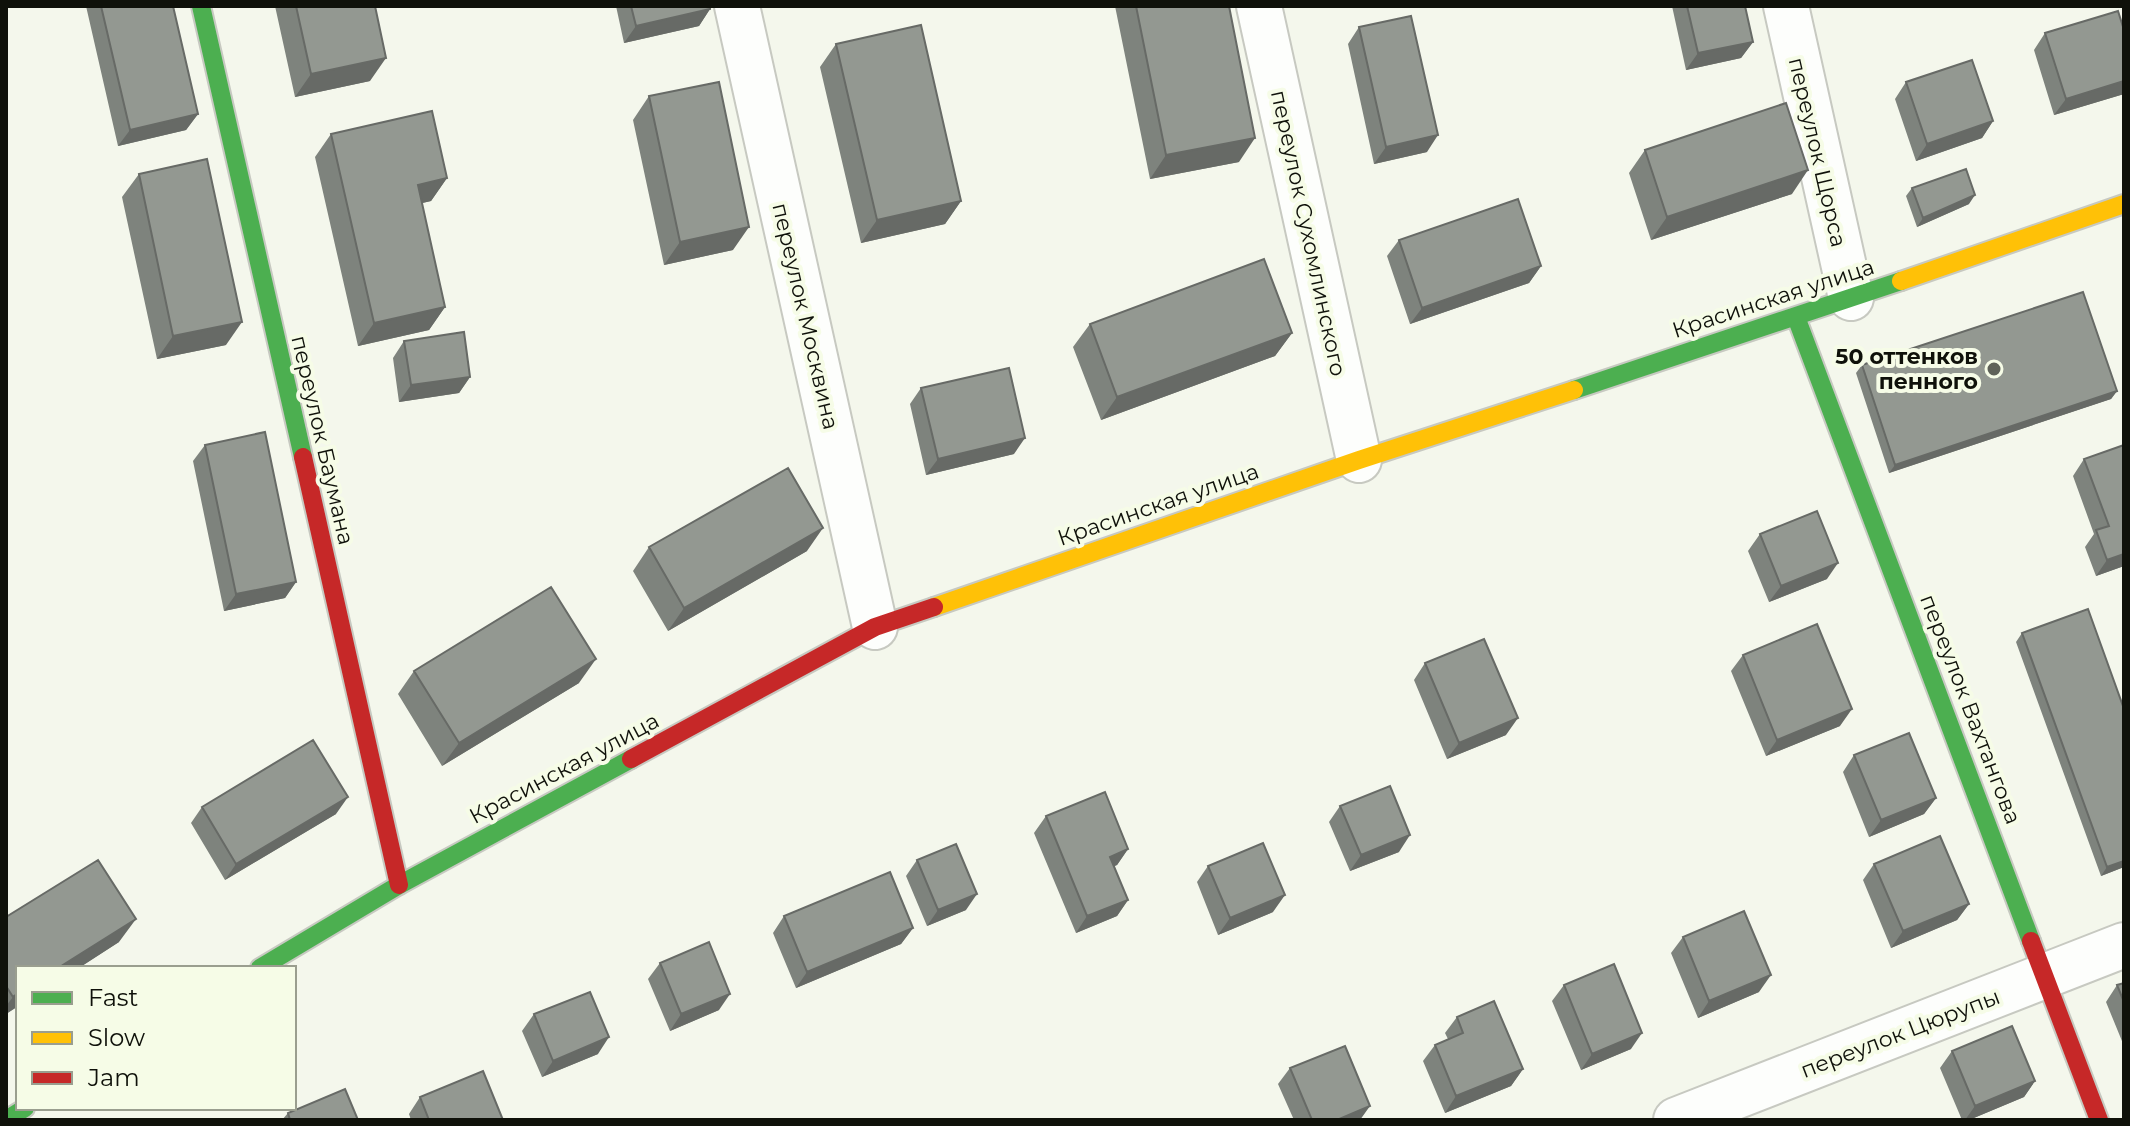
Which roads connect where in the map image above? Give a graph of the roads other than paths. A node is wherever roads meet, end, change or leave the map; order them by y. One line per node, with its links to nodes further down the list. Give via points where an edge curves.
1 (201, 6): 10 (main road, переулок Баумана)
2 (737, 6): 9 (street, переулок Москвина)
3 (1259, 6): 8 (street, переулок Сухомлинского)
4 (1786, 6): 6 (street, переулок Щорса)
5 (2124, 204): 6 (main road, Красинская улица)
6 (1851, 298): 7 (main road, Красинская улица)
7 (1796, 317): 8 (main road, Красинская улица); 13 (main road, переулок Вахтангова)
8 (1359, 460): 9 (main road, Красинская улица)
9 (875, 627): 10 (main road, Красинская улица)
10 (399, 885): 12 (main road, Красинская улица)
11 (2124, 945): 13 (street, переулок Цюрупы)
12 (263, 966)
13 (2046, 976): 14 (street, переулок Цюрупы); 15 (main road, переулок Вахтангова)
14 (1676, 1120)
15 (2099, 1120)

